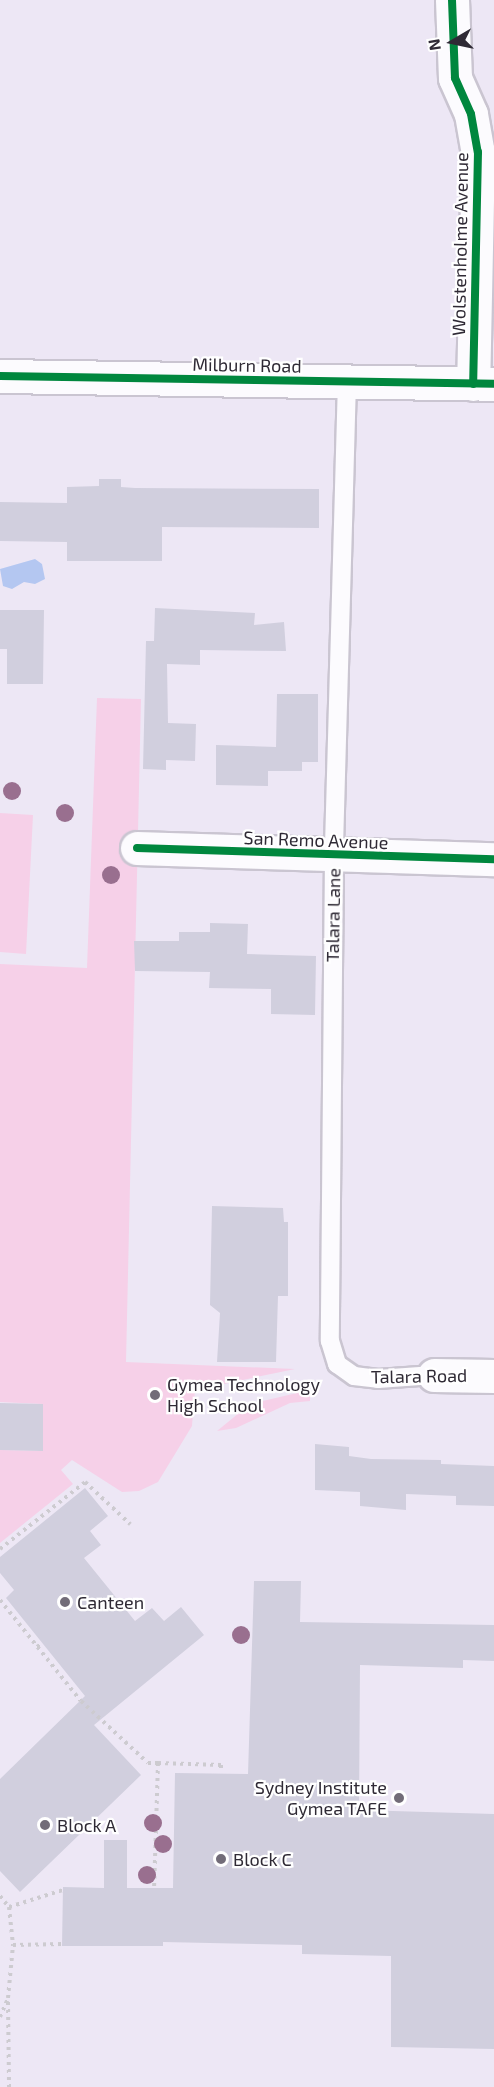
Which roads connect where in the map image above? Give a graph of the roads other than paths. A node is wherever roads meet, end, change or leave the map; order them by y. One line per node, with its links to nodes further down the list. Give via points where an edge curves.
1 (452, 0): 4 (street, Wolstenholme Avenue, via 455,78 471,114 478,152)
2 (0, 376): 3 (street, Milburn Road)
3 (347, 381): 4 (street, Milburn Road); 6 (lane, Talara Lane)
4 (484, 384)
5 (137, 848): 6 (street, San Remo Avenue)
6 (334, 856): 7 (street, San Remo Avenue); 8 (lane, Talara Lane)
7 (494, 859)
8 (330, 1341): 9 (lane, Talara Road, via 337,1364 354,1376 378,1379)
9 (434, 1375): 10 (street, Talara Road)
10 (494, 1376)

